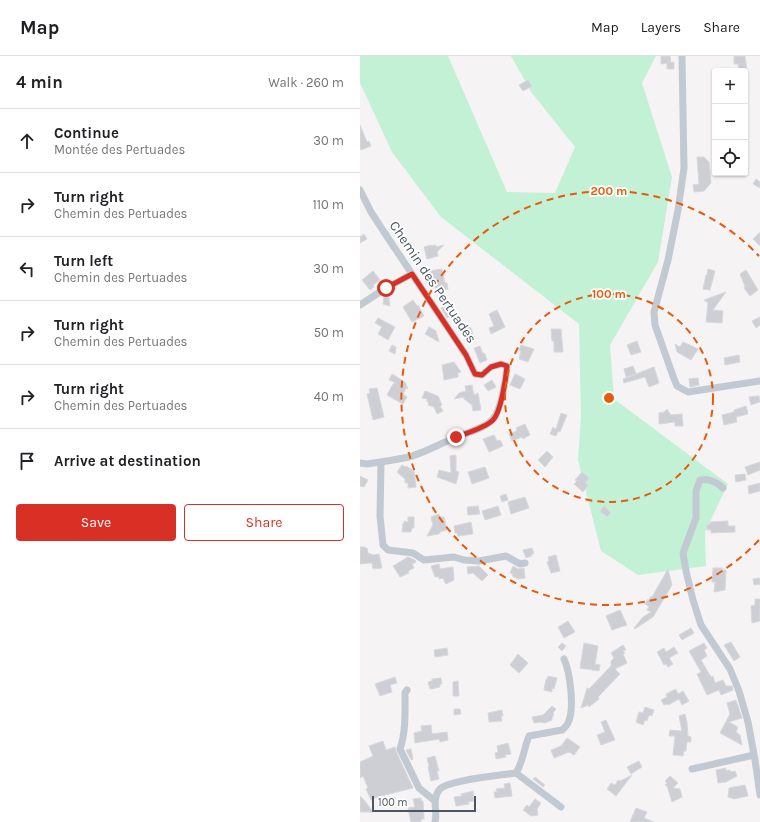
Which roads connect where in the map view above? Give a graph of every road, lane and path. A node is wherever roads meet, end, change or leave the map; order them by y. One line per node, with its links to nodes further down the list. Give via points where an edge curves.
1 (682, 56): 5 (street, via 684,168 678,210 654,312 655,325 675,381 688,392)
2 (360, 190): 3 (street, Chemin des Pertuades, via 371,212)
3 (412, 274): 4 (street); 6 (street, Chemin des Pertuades, via 466,355 475,374 482,375 491,367 501,364 507,366 506,378 498,413 493,420 440,445 410,456)
4 (360, 306)
5 (760, 381)
6 (381, 462): 7 (street, Chemin des Pertuades); 9 (street, via 380,516 383,545 388,550 413,553 424,560 454,556 479,561 506,556 520,564)
7 (360, 463)
8 (723, 488): 12 (street, via 717,482 700,480 696,491 696,518 683,553 701,625 730,669 739,691)
9 (525, 563)
10 (564, 659): 14 (street, via 568,668 572,703 569,722 562,730 529,736 521,765)
11 (407, 690): 16 (street, via 400,749 419,788)
12 (754, 755): 13 (street); 15 (street)
13 (692, 769)
14 (516, 773): 16 (street, via 452,783 440,789); 17 (street)
15 (760, 795)
16 (435, 801): 18 (street)
17 (561, 807)
18 (435, 822)

